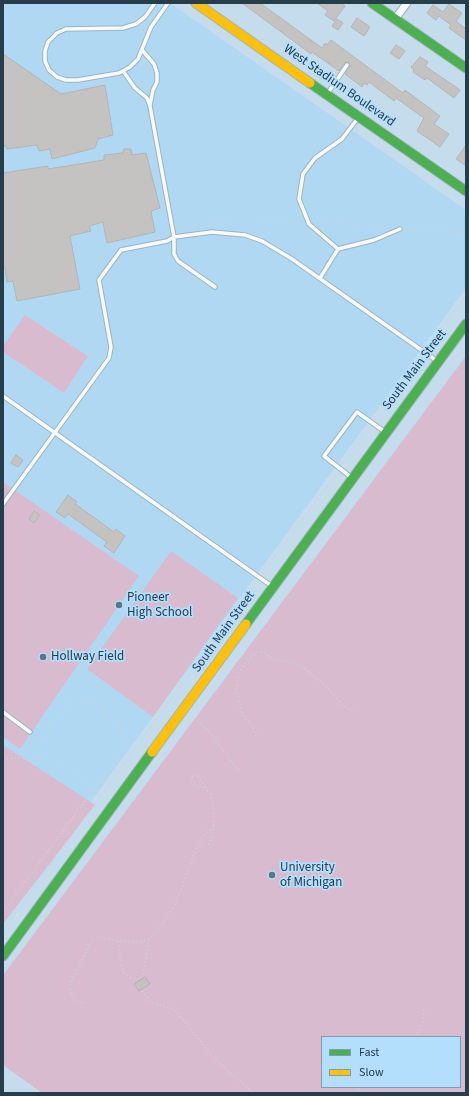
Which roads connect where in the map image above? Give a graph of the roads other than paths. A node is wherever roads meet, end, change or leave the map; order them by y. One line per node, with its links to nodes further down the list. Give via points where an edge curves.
1 (155, 3): 10 (lane, via 145,17 136,24 123,28 66,29 52,38 45,51 45,61 50,70 57,77 66,80)
2 (168, 3): 7 (lane, via 151,27)
3 (196, 3): 11 (main road, West Stadium Boulevard)
4 (372, 3): 6 (main road)
5 (407, 3): 6 (street)
6 (395, 19): 9 (main road)
7 (142, 50): 10 (lane, via 138,59); 12 (lane, via 155,65 157,73)
8 (347, 65): 11 (lane)
9 (466, 68)
10 (123, 71): 12 (lane, via 134,88 147,98)
11 (328, 94): 13 (main road, West Stadium Boulevard)
12 (150, 106): 16 (lane)
13 (359, 116): 14 (main road, West Stadium Boulevard); 17 (lane, via 342,139 315,158 303,174 299,199 307,220 321,237)
14 (466, 191)
15 (400, 228): 17 (lane, via 374,240)
16 (174, 237): 18 (lane, via 212,232 245,235 262,241); 19 (lane, via 174,254 178,261); 24 (lane, via 167,242 121,250 99,280 111,347 109,358)
17 (338, 249): 18 (lane)
18 (320, 278): 21 (lane)
19 (215, 288)
20 (466, 324): 21 (main road, South Main Street)
21 (438, 361): 23 (main road, South Main Street)
22 (3, 396): 24 (lane)
23 (385, 432): 25 (main road, South Main Street); 25 (lane, via 357,412 324,456)
24 (54, 433): 26 (lane); 27 (lane)
25 (352, 478): 27 (main road, South Main Street)
26 (3, 504)
27 (273, 587): 30 (main road, South Main Street)
28 (3, 712): 29 (lane)
29 (30, 732)
30 (3, 956)

